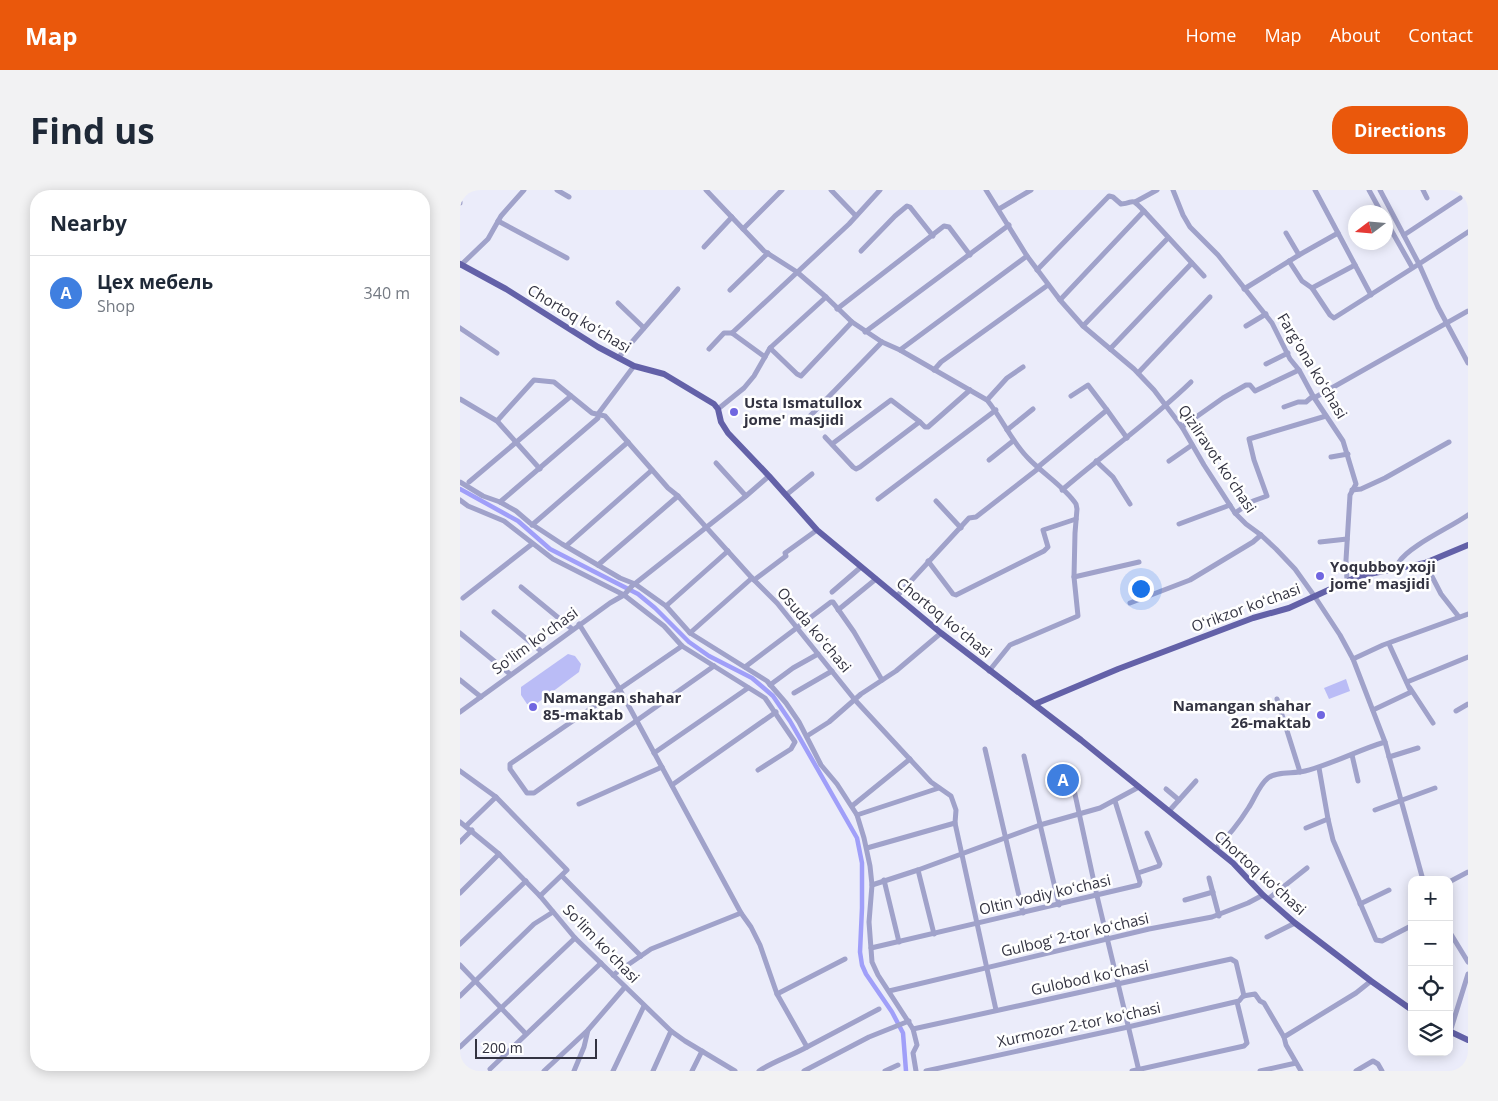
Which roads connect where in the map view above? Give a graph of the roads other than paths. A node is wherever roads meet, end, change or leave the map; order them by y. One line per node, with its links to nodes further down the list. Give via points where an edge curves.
1 (524, 190): 25 (street)
2 (557, 190): 16 (street)
3 (706, 190): 24 (street)
4 (782, 190): 27 (street)
5 (831, 190): 23 (street)
6 (880, 190): 23 (street)
7 (986, 190): 21 (street, Qizilravot koʻchasi)
8 (1031, 190): 21 (street)
9 (1157, 190): 15 (street)
10 (1173, 190): 54 (street, Fargʻona koʻchasi, via 1190,227 1218,254)
11 (1315, 190): 29 (street)
12 (1369, 190): 20 (street)
13 (1380, 190): 32 (street)
14 (1423, 190): 17 (street)
15 (1147, 192): 19 (street)
16 (569, 197)
17 (1427, 198)
18 (1460, 198): 32 (street)
19 (1135, 202): 22 (street); 48 (street, via 1121,204 1112,197 1107,198)
20 (1377, 205)
21 (999, 210): 26 (street, Qizilravot koʻchasi)
22 (1144, 211): 34 (street); 59 (street)
23 (856, 216): 49 (street)
24 (732, 218): 27 (street); 35 (street)
25 (498, 221): 41 (street); 45 (street, via 488,240)
26 (1009, 225): 39 (street); 40 (street, Qizilravot koʻchasi)
27 (743, 230): 37 (street)
28 (1468, 232): 44 (street)
29 (1338, 233): 38 (street); 46 (street)
30 (1393, 233): 47 (street)
31 (1286, 234): 38 (street)
32 (1404, 235): 44 (street)
33 (933, 236): 36 (street, via 907,206); 39 (street, via 947,226); 61 (street)
34 (1168, 238): 43 (street); 66 (street)
35 (704, 247)
36 (860, 251)
37 (768, 253): 49 (street); 55 (street)
38 (1299, 254): 42 (street)
39 (970, 255): 70 (street)
40 (1027, 256): 48 (street, Qizilravot koʻchasi); 76 (street)
41 (567, 258)
42 (1289, 261): 52 (street, via 1302,281); 54 (street)
43 (1192, 263): 50 (street); 75 (street)
44 (1419, 264): 47 (street); 65 (street)
45 (461, 265): 80 (main road, Chortoq koʻchasi)
46 (1355, 265): 52 (street); 56 (street)
47 (1412, 267): 56 (street)
48 (1037, 270): 51 (street, Qizilravot koʻchasi)
49 (798, 272): 57 (street); 71 (street)
50 (1204, 276)
51 (1048, 285): 59 (street, Qizilravot koʻchasi); 85 (street, via 940,362)
52 (1312, 288): 56 (street, via 1334,318)
53 (678, 289): 69 (street)
54 (1244, 289): 63 (street, Fargʻona koʻchasi)
55 (730, 290)
56 (1371, 295)
57 (826, 297): 61 (street); 73 (street)
58 (1210, 297): 87 (street)
59 (1060, 300): 66 (street, Qizilravot koʻchasi)
60 (618, 303): 69 (street)
61 (837, 309): 64 (street)
62 (1468, 311): 65 (street)
63 (1266, 314): 67 (street); 78 (street, Fargʻona koʻchasi)
64 (852, 322): 70 (street); 73 (street, via 801,376)
65 (1446, 325): 81 (street); 92 (street)
66 (1084, 326): 75 (street, Qizilravot koʻchasi)
67 (1246, 326)
68 (460, 328): 77 (street)
69 (644, 328): 80 (street)
70 (865, 332): 72 (street)
71 (732, 333): 74 (street, via 724,333); 79 (street)
72 (882, 342): 76 (street); 103 (street)
73 (770, 348): 79 (street)
74 (709, 349)
75 (1110, 349): 87 (street, Qizilravot koʻchasi)
76 (900, 350): 85 (street)
77 (497, 353)
78 (1288, 353): 82 (street); 86 (street, Fargʻona koʻchasi)
79 (765, 357): 97 (street, via 749,383)
80 (618, 358): 83 (main road, Chortoq koʻchasi)
81 (1468, 363)
82 (1266, 364)
83 (634, 366): 97 (main road, Chortoq koʻchasi, via 664,374); 101 (street)
84 (1023, 367): 94 (street, via 1007,378)
85 (934, 370): 89 (street)
86 (1299, 370): 92 (street, Fargʻona koʻchasi); 106 (street, via 1255,391 1246,385)
87 (1138, 373): 95 (street, Qizilravot koʻchasi)
88 (1191, 382): 95 (street)
89 (970, 390): 94 (street); 105 (street, via 928,427)
90 (571, 396): 101 (street, Osuda koʻchasi); 104 (street, Osuda koʻchasi, via 554,382 533,380); 111 (street)
91 (1071, 396): 100 (street, via 1088,385)
92 (1313, 397): 96 (street); 102 (street, Fargʻona koʻchasi)
93 (460, 399): 104 (street)
94 (987, 400): 99 (street)
95 (1166, 406): 106 (street, Qizilravot koʻchasi); 109 (street)
96 (1284, 407)
97 (718, 408): 126 (main road, Chortoq koʻchasi, via 728,433)
98 (1033, 409): 107 (street)
99 (996, 410): 107 (street); 135 (street)
100 (1107, 410): 109 (street); 122 (street)
101 (598, 414): 112 (street, Osuda koʻchasi, via 605,416); 123 (street, via 598,418)
102 (1326, 416): 116 (street, Fargʻona koʻchasi); 140 (street, via 1249,439 1267,496)
103 (809, 417)
104 (497, 421): 111 (street)
105 (920, 422): 114 (street, via 892,400); 114 (street, via 860,467 856,468)
106 (1182, 427): 115 (street, Qizilravot koʻchasi)
107 (1007, 430): 110 (street)
108 (825, 437): 114 (street)
109 (1127, 438): 119 (street)
110 (1013, 441): 118 (street); 122 (street)
111 (516, 442): 123 (street); 128 (street)
112 (628, 442): 124 (street, Osuda koʻchasi); 144 (street)
113 (1449, 442): 130 (street, via 1385,478)
114 (832, 444)
115 (1192, 445): 120 (street); 139 (street, Qizilravot koʻchasi)
116 (1348, 454): 117 (street); 130 (street, Fargʻona koʻchasi, via 1356,484)
117 (1331, 457)
118 (989, 460)
119 (1096, 461): 129 (street); 138 (street, via 1113,477)
120 (1169, 461)
121 (716, 463): 133 (street)
122 (1038, 467): 129 (street); 146 (street)
123 (540, 469): 136 (street)
124 (652, 470): 132 (street, Osuda koʻchasi); 153 (street)
125 (812, 474): 131 (street)
126 (769, 476): 131 (main road, Chortoq koʻchasi); 133 (street)
127 (460, 482): 136 (street)
128 (469, 482)
129 (1062, 490): 142 (street, via 1076,504)
130 (1352, 490): 149 (street, Fargʻona koʻchasi)
131 (786, 495): 147 (main road, Chortoq koʻchasi)
132 (678, 496): 145 (street, Osuda koʻchasi); 158 (street)
133 (746, 496): 145 (street)
134 (460, 500): 151 (street, via 504,522)
135 (878, 500)
136 (500, 502): 144 (street)
137 (936, 502): 146 (street)
138 (1130, 504)
139 (1230, 505): 140 (street, Qizilravot koʻchasi); 143 (street)
140 (1235, 513): 148 (street, Qizilravot koʻchasi)
141 (1468, 515): 160 (street, via 1420,544 1402,559)
142 (1076, 519): 155 (street, via 1044,530 1048,547 1044,551 956,595); 161 (street)
143 (1179, 524)
144 (532, 525): 153 (street)
145 (707, 528): 154 (street, Osuda koʻchasi); 165 (street)
146 (961, 528): 155 (street)
147 (816, 530): 159 (main road, Chortoq koʻchasi); 162 (street)
148 (1261, 535): 170 (street, Qizilravot koʻchasi, via 1295,569); 172 (street, via 1190,580)
149 (1348, 539): 150 (street); 164 (street, Fargʻona koʻchasi)
150 (1320, 542)
151 (532, 544): 168 (street, via 553,559); 171 (street)
152 (1468, 545): 157 (main road, Oʻrikzor koʻchasi)
153 (566, 546): 158 (street)
154 (728, 551): 162 (street, Osuda koʻchasi); 173 (street)
155 (928, 561): 169 (street)
156 (1140, 562): 161 (street)
157 (1425, 563): 160 (main road, Oʻrikzor koʻchasi); 177 (street, via 1441,594)
158 (598, 565): 165 (street)
159 (861, 567): 163 (main road, Chortoq koʻchasi); 167 (street)
160 (1400, 568): 164 (main road, Oʻrikzor koʻchasi)
161 (1074, 577): 192 (street, via 1077,617 1010,645)
162 (753, 579): 179 (street, Osuda koʻchasi); 182 (street)
163 (876, 579): 169 (main road, Chortoq koʻchasi); 174 (street)
164 (1347, 581): 170 (main road, Oʻrikzor koʻchasi)
165 (633, 585): 168 (street); 173 (street)
166 (521, 587): 180 (street)
167 (832, 592)
168 (626, 594): 178 (street, So'lim ko'chasi); 185 (street)
169 (897, 596): 183 (main road, Chortoq koʻchasi)
170 (1316, 597): 189 (street, Qizilravot koʻchasi); 206 (main road, Oʻrikzor koʻchasi, via 1118,669)
171 (463, 598)
172 (1130, 603)
173 (666, 606): 182 (street)
174 (838, 610): 179 (street, via 833,602 829,602); 196 (street)
175 (494, 612): 186 (street)
176 (1468, 614): 177 (street)
177 (1459, 618): 184 (street)
178 (579, 624): 180 (street, So'lim ko'chasi); 199 (street)
179 (796, 628): 187 (street, Osuda koʻchasi); 191 (street)
180 (572, 629): 186 (street, So'lim ko'chasi)
181 (460, 633): 194 (street)
182 (690, 633): 191 (street)
183 (941, 633): 192 (main road, Chortoq koʻchasi); 196 (street)
184 (1389, 644): 189 (street); 197 (street)
185 (682, 646): 190 (street); 199 (street)
186 (542, 651): 194 (street, So'lim ko'chasi)
187 (818, 654): 193 (street, Osuda koʻchasi); 198 (street)
188 (1468, 657): 197 (street)
189 (1353, 659): 208 (street, Qizilravot koʻchasi)
190 (714, 666): 200 (street); 212 (street)
191 (745, 667): 198 (street)
192 (989, 670): 206 (main road, Chortoq koʻchasi)
193 (832, 671): 202 (street); 205 (street, Osuda koʻchasi)
194 (510, 674): 203 (street, So'lim ko'chasi)
195 (460, 680): 203 (street)
196 (882, 680): 205 (street)
197 (1407, 682): 201 (street)
198 (770, 685): 214 (street)
199 (619, 688): 212 (street); 212 (street, via 510,764 510,769 526,792 531,794)
200 (748, 688): 211 (street, via 765,698); 218 (street)
201 (1410, 688): 208 (street, via 1409,694); 213 (street)
202 (794, 693)
203 (481, 697): 210 (street, So'lim ko'chasi)
204 (1277, 699): 227 (street)
205 (855, 700): 214 (street); 222 (street, Osuda koʻchasi)
206 (1035, 704): 232 (main road, Chortoq koʻchasi)
207 (1468, 704): 209 (street)
208 (1373, 710): 215 (street, Qizilravot koʻchasi)
209 (1456, 711)
210 (460, 712)
211 (776, 712): 225 (street, via 795,744); 230 (street)
212 (636, 720): 218 (street)
213 (1433, 723)
214 (807, 736): 241 (street, via 821,765)
215 (1384, 742): 219 (street); 221 (street, Qizilravot koʻchasi)
216 (1418, 748): 221 (street)
217 (985, 749): 254 (street)
218 (654, 753): 223 (street)
219 (1352, 755): 224 (street); 229 (street)
220 (1024, 756): 249 (street)
221 (1389, 757): 239 (street, Qizilravot koʻchasi)
222 (910, 759): 233 (street, Osuda koʻchasi, via 930,782); 241 (street)
223 (662, 767): 230 (street); 240 (street)
224 (1319, 768): 227 (street); 246 (street)
225 (758, 770)
226 (460, 771): 236 (street)
227 (1300, 772): 257 (street, via 1266,780 1235,829)
228 (1196, 781): 237 (street)
229 (1358, 781)
230 (672, 785): 281 (street)
231 (1073, 785): 245 (street)
232 (1139, 787): 238 (street); 243 (main road, Chortoq koʻchasi)
233 (940, 788): 244 (street); 248 (street, Osuda koʻchasi, via 953,799 956,810)
234 (1435, 788): 239 (street)
235 (1166, 789): 237 (street)
236 (496, 797): 250 (street); 264 (street, via 567,870)
237 (1179, 800): 243 (street)
238 (1115, 801): 245 (street); 263 (street)
239 (1400, 801): 242 (street); 265 (street, Qizilravot koʻchasi)
240 (579, 804)
241 (852, 806): 244 (street)
242 (1375, 810)
243 (1169, 811): 257 (main road, Chortoq koʻchasi)
244 (856, 815): 256 (street)
245 (1080, 815): 249 (street); 275 (street)
246 (1328, 820): 251 (street); 278 (street)
247 (460, 822): 250 (street, Soʻlim koʻchasi)
248 (954, 823): 256 (street); 259 (street, Osuda koʻchasi)
249 (1040, 825): 254 (street); 279 (street)
250 (466, 826): 252 (street, Soʻlim koʻchasi)
251 (1306, 828)
252 (472, 830): 255 (street); 258 (street, Soʻlim koʻchasi)
253 (1147, 833): 263 (street, via 1160,864)
254 (1006, 838): 259 (street); 282 (street)
255 (460, 842)
256 (867, 848): 270 (street)
257 (1215, 849): 276 (main road, Chortoq koʻchasi)
258 (499, 854): 269 (street, Soʻlim koʻchasi); 273 (street)
259 (961, 854): 261 (street); 285 (street, Osuda koʻchasi)
260 (1308, 868): 276 (street, Gulbogʻ 2-tor koʻchasi)
261 (918, 870): 267 (street); 287 (street)
262 (1468, 872): 268 (street)
263 (1138, 873): 275 (street, Oltin vodiy koʻchasi, via 1139,885)
264 (562, 876): 274 (street); 295 (street)
265 (1422, 876)
266 (1209, 878): 272 (street)
267 (884, 880): 270 (street); 292 (street)
268 (1453, 880)
269 (526, 881): 274 (street, Soʻlim koʻchasi); 293 (street)
270 (872, 885): 294 (street)
271 (1389, 890): 278 (street)
272 (1213, 892): 277 (street); 283 (street)
273 (460, 893)
274 (540, 896): 280 (street, Soʻlim koʻchasi)
275 (1097, 896): 279 (street, Oltin vodiy koʻchasi); 291 (street)
276 (1265, 897): 283 (street, Gulbogʻ 2-tor koʻchasi); 284 (main road, Chortoq koʻchasi)
277 (1185, 900)
278 (1360, 904): 286 (street, via 1376,940 1382,941)
279 (1058, 905): 282 (street, Oltin vodiy koʻchasi)
280 (553, 912): 289 (street, Soʻlim koʻchasi); 303 (street, via 534,924)
281 (741, 913): 295 (street); 308 (street, via 760,945)
282 (1023, 913): 285 (street, Oltin vodiy koʻchasi)
283 (1220, 916): 291 (street, Gulbogʻ 2-tor koʻchasi)
284 (1295, 923): 288 (street); 304 (main road, Chortoq koʻchasi)
285 (977, 924): 287 (street, Oltin vodiy koʻchasi); 300 (street, Osuda koʻchasi)
286 (1408, 928)
287 (934, 934): 292 (street, Oltin vodiy koʻchasi)
288 (1267, 937)
289 (575, 938): 298 (street, Soʻlim koʻchasi); 314 (street)
290 (1453, 938): 297 (street)
291 (1108, 940): 300 (street, Gulbogʻ 2-tor koʻchasi); 305 (street)
292 (899, 942): 294 (street, Oltin vodiy koʻchasi)
293 (460, 944)
294 (871, 948): 307 (street, via 874,967)
295 (641, 956): 302 (street)
296 (845, 958): 308 (street)
297 (1468, 962)
298 (601, 963): 302 (street, Soʻlim koʻchasi); 324 (street)
299 (460, 965): 303 (street)
300 (987, 968): 307 (street, Gulbogʻ 2-tor koʻchasi); 316 (street, Osuda koʻchasi)
301 (1468, 974): 318 (street)
302 (613, 975): 306 (street, Soʻlim koʻchasi)
303 (475, 981): 309 (street); 314 (street)
304 (1371, 981): 313 (main road, Chortoq koʻchasi); 325 (street)
305 (1118, 985): 310 (street, Gulobod koʻchasi, via 1231,959 1236,962); 316 (street, Gulobod koʻchasi); 319 (street)
306 (625, 987): 312 (street, Soʻlim koʻchasi); 321 (street)
307 (889, 991): 317 (street)
308 (777, 994): 328 (street)
309 (460, 996)
310 (1244, 996): 311 (street); 325 (street, via 1255,994 1264,1003)
311 (1237, 1002): 319 (street, Xurmozor 2-tor koʻchasi); 334 (street, via 1246,1040 1244,1046)
312 (644, 1006): 322 (street, Soʻlim koʻchasi); 338 (street)
313 (1408, 1007)
314 (501, 1008): 324 (street); 327 (street)
315 (879, 1009): 328 (street)
316 (996, 1010): 320 (street, Gulobod koʻchasi)
317 (908, 1022): 320 (street); 343 (street, via 869,1037)
318 (1453, 1022)
319 (1128, 1027): 334 (street); 346 (street, Xurmozor 2-tor koʻchasi)
320 (913, 1029): 345 (street, via 917,1045 913,1053)
321 (588, 1030): 336 (street); 337 (street)
322 (671, 1030): 329 (street, Soʻlim koʻchasi); 339 (street)
323 (1453, 1032): 326 (main road)
324 (526, 1034): 333 (street)
325 (1284, 1038): 330 (street)
326 (1468, 1040)
327 (460, 1047)
328 (807, 1047): 342 (street)
329 (702, 1051): 340 (street); 341 (street, Soʻlim koʻchasi)
330 (1296, 1063): 348 (street); 349 (street)
331 (898, 1065): 344 (street)
332 (460, 1066): 335 (street)
333 (490, 1069)
334 (1139, 1070): 347 (street)
335 (468, 1071)
336 (544, 1071)
337 (574, 1071)
338 (614, 1071)
339 (653, 1071)
340 (692, 1071)
341 (734, 1071)
342 (759, 1071)
343 (804, 1071)
344 (886, 1071)
345 (916, 1071)
346 (926, 1071)
347 (1132, 1071)
348 (1260, 1071)
349 (1300, 1071)
350 (1356, 1071): 351 (street, via 1373,1061)
351 (1382, 1071)

